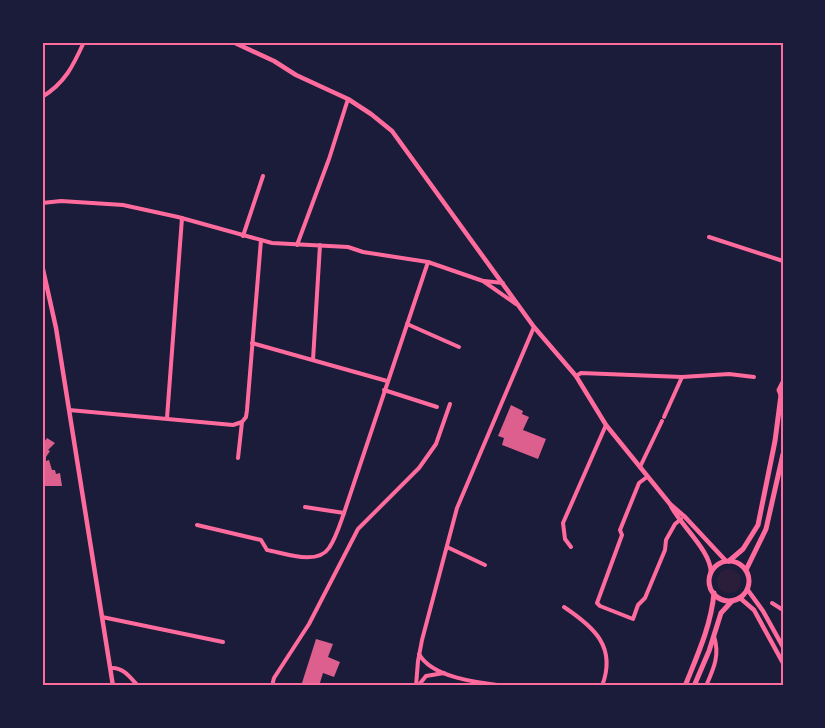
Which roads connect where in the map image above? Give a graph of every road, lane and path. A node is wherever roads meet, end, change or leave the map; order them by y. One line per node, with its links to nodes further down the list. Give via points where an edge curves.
1 (84, 42): 3 (street, via 57,88)
2 (234, 42): 4 (street)
3 (42, 97)
4 (348, 99): 12 (street); 17 (street, via 392,131)
5 (263, 176): 8 (street)
6 (42, 202): 7 (street, via 123,206)
7 (182, 218): 8 (street); 34 (street)
8 (243, 236): 10 (street)
9 (709, 237): 13 (street)
10 (261, 240): 12 (street); 21 (street)
11 (320, 244): 12 (street); 14 (street); 23 (street)
12 (297, 245)
13 (783, 261)
14 (428, 262): 16 (street); 19 (street)
15 (42, 265): 33 (street)
16 (483, 281): 17 (street); 18 (street)
17 (503, 283): 18 (street)
18 (519, 306): 20 (street)
19 (407, 324): 22 (street); 27 (street)
20 (534, 327): 24 (street); 47 (street, via 456,508)
21 (252, 343): 23 (street); 35 (street)
22 (459, 347)
23 (313, 360): 27 (street)
24 (576, 376): 25 (street, via 582,373); 36 (street)
25 (682, 377): 26 (street); 39 (street)
26 (754, 377)
27 (387, 381): 29 (street)
28 (783, 382): 30 (main road)
29 (384, 390): 32 (street); 43 (street)
30 (782, 396): 49 (main road, via 758,525 743,549)
31 (450, 404): 69 (street, via 436,444 419,468 358,529)
32 (437, 407)
33 (69, 410): 34 (street); 59 (street)
34 (167, 418): 35 (street, via 233,425)
35 (243, 422): 38 (street)
36 (606, 425): 39 (street); 48 (street, via 563,523 565,539)
37 (783, 454): 51 (main road, via 766,530)
38 (238, 458)
39 (640, 468): 40 (street)
40 (647, 477): 41 (street); 45 (street, via 639,483 620,530 622,535 597,603 600,606 633,619 666,540)
41 (670, 504): 44 (street); 45 (street)
42 (305, 507): 43 (street)
43 (344, 513): 46 (street, via 331,546 319,556 267,550 261,540)
44 (685, 517): 45 (street); 49 (street)
45 (679, 521): 52 (street, via 706,555)
46 (197, 525)
47 (447, 547): 50 (street); 63 (street)
48 (571, 547)
49 (727, 561): 51 (main road); 52 (main road)
50 (485, 565)
51 (746, 570): 53 (main road)
52 (711, 572): 54 (main road)
53 (747, 589): 55 (main road); 62 (street)
54 (714, 593): 55 (main road, via 723,600); 73 (main road, via 704,638)
55 (737, 599): 60 (main road, via 721,613); 64 (street, via 754,610)
56 (772, 603): 58 (street)
57 (564, 607): 72 (street, via 597,633 608,662)
58 (783, 610)
59 (102, 617): 61 (street); 65 (street)
60 (714, 636): 74 (main road); 75 (street, via 718,654)
61 (224, 642)
62 (783, 647)
63 (419, 654): 66 (street, via 428,665); 70 (street)
64 (783, 663)
65 (111, 668): 67 (street); 68 (street, via 123,670)
66 (445, 673): 70 (street, via 426,676); 71 (street)
67 (114, 686)
68 (138, 686)
69 (272, 686)
70 (417, 686)
71 (505, 686)
72 (602, 686)
73 (684, 686)
74 (694, 686)
75 (706, 686)

